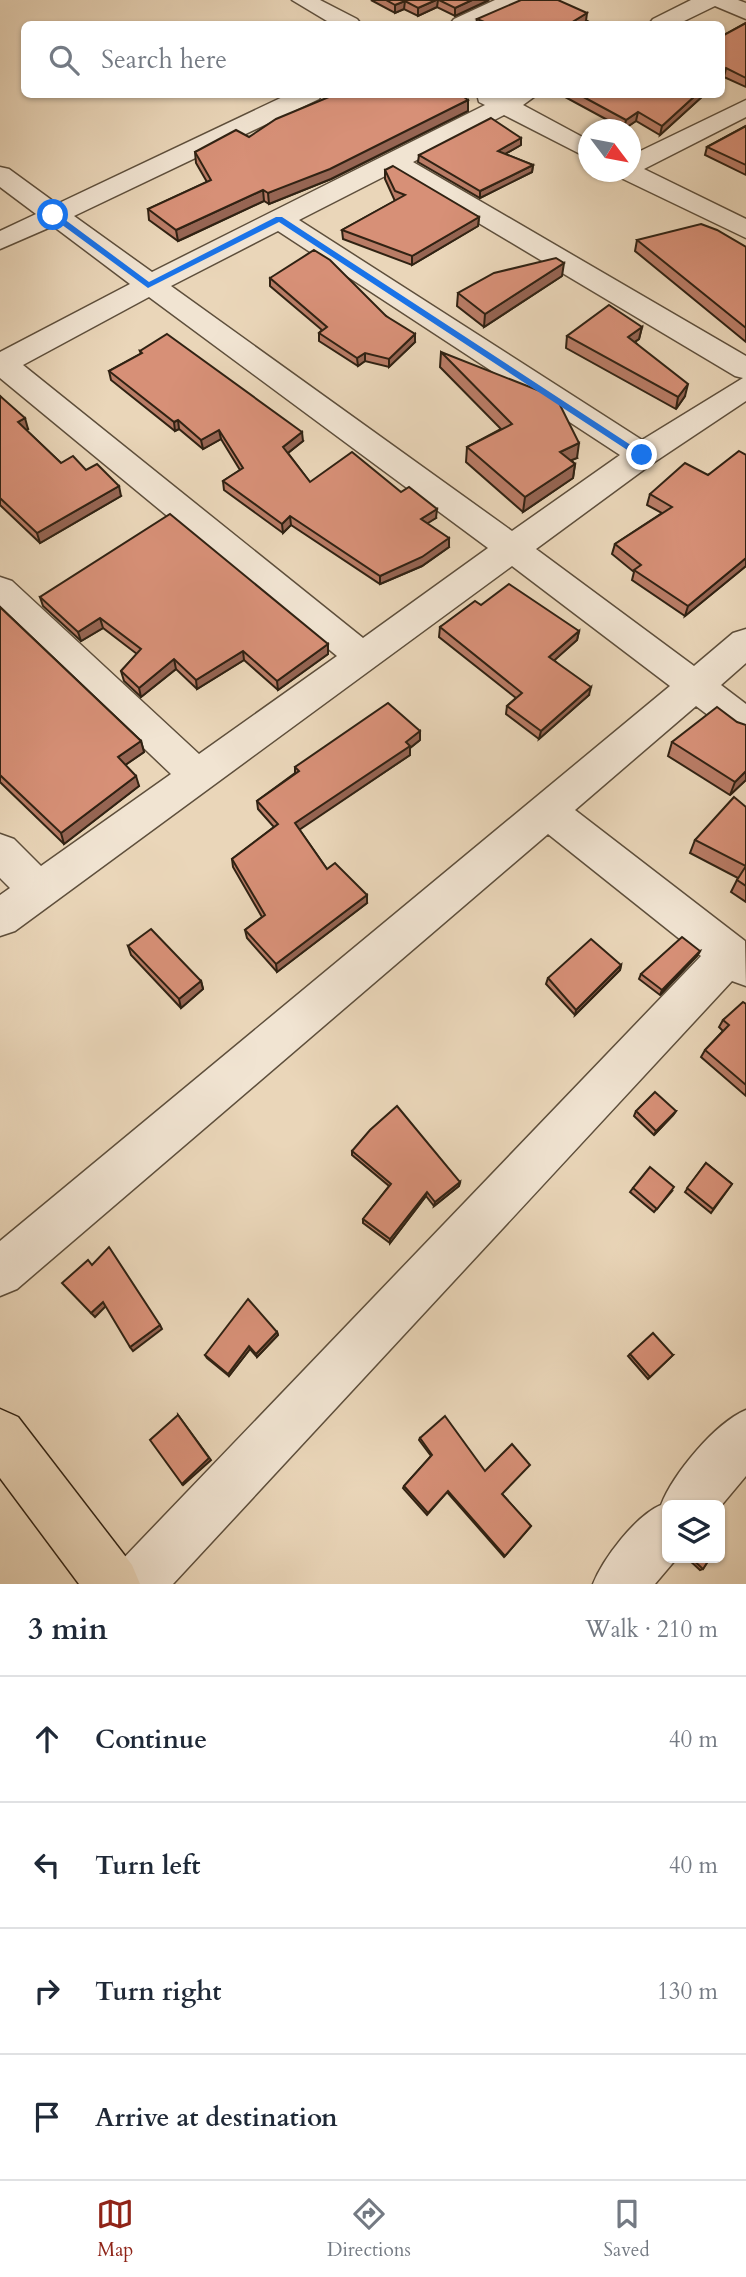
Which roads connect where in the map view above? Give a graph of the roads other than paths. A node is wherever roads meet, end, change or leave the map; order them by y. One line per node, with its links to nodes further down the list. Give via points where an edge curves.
1 (303, 0): 6 (street)
2 (513, 0): 7 (street)
3 (709, 0): 8 (street)
4 (720, 0): 5 (street)
5 (746, 12)
6 (343, 21)
7 (468, 21)
8 (667, 21)
9 (725, 95): 12 (street)
10 (302, 98): 18 (street)
11 (504, 98): 13 (street); 14 (street)
12 (746, 106): 15 (street)
13 (578, 143)
14 (393, 161): 19 (street); 24 (street)
15 (641, 161)
16 (0, 175): 18 (street)
17 (641, 178): 20 (street)
18 (53, 215): 21 (street); 22 (street)
19 (279, 219): 22 (street); 26 (street)
20 (746, 230)
21 (0, 241)
22 (148, 286): 23 (street); 27 (street)
23 (1, 364): 30 (street)
24 (746, 369)
25 (746, 387): 26 (street)
26 (642, 455): 27 (street)
27 (513, 549): 30 (street); 31 (street)
28 (0, 590): 33 (street)
29 (746, 643): 31 (street)
30 (362, 657): 33 (street)
31 (695, 687): 32 (street); 34 (street)
32 (746, 724)
33 (197, 775): 36 (street)
34 (546, 810): 38 (street); 39 (street)
35 (0, 850): 36 (street)
36 (37, 889): 37 (street)
37 (0, 918)
38 (738, 960): 46 (street)
39 (0, 1272)
40 (0, 1435): 45 (main road)
41 (746, 1436): 42 (street)
42 (691, 1500)
43 (662, 1536): 44 (street)
44 (631, 1580)
45 (113, 1584)
46 (136, 1584)

